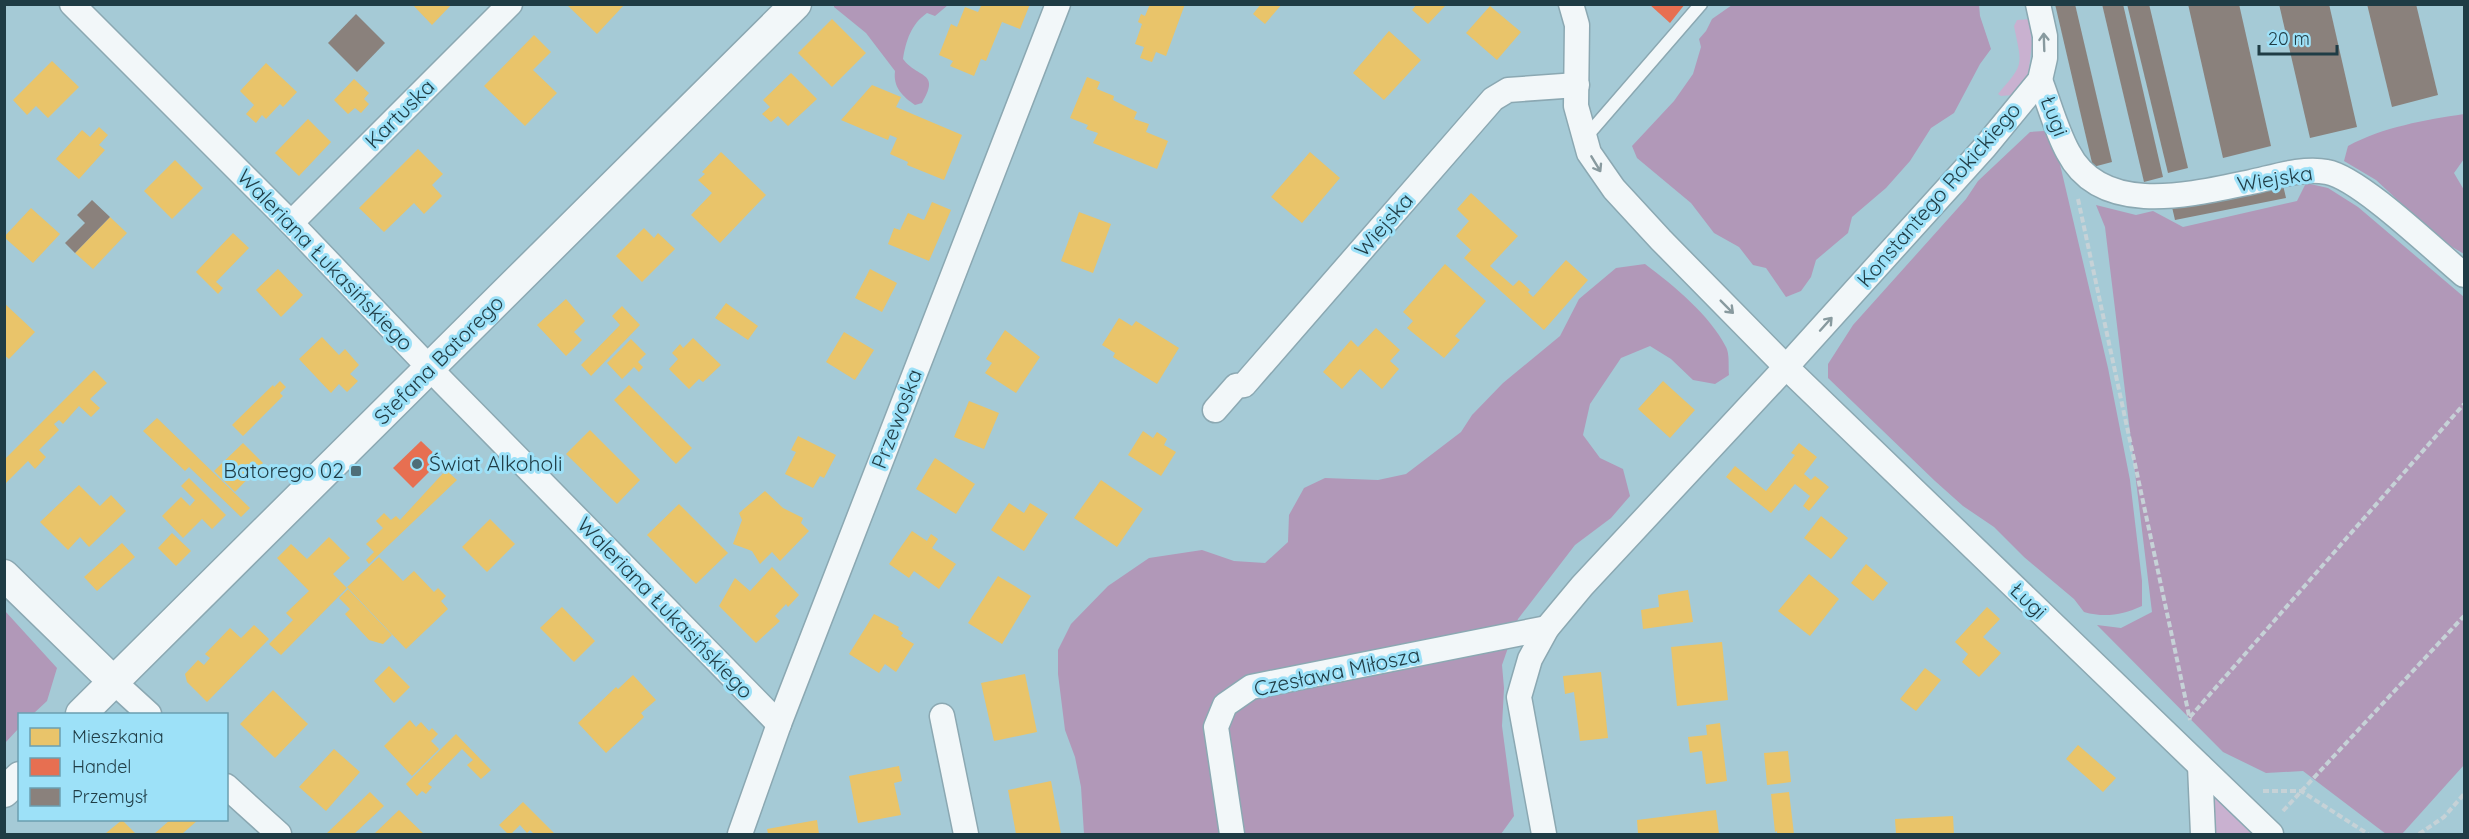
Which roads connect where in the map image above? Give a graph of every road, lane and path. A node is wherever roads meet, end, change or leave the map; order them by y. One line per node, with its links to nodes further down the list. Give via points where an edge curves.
1 (510, 4): 13 (street, Kartuska)
2 (796, 4): 16 (street, Stefana Batorego)
3 (1059, 4): 27 (street, Przewoska)
4 (1571, 4): 9 (street, via 1577,25)
5 (1701, 4): 10 (lane)
6 (2038, 4): 8 (street, Konstantego Rokickiego, one-way to 6, via 2045,36)
7 (85, 9): 13 (street, Waleriana Łukasińskiego)
8 (2040, 80): 11 (street, Ługi); 15 (street, Konstantego Rokickiego, one-way to 8, via 1985,147)
9 (1577, 85): 10 (street, via 1576,106); 18 (street, Wiejska, via 1508,90 1493,99 1244,385 1236,386)
10 (1585, 138): 15 (street, one-way to 15, via 1589,153 1614,189)
11 (2067, 152): 14 (street, Wiejska, via 2085,175 2101,186 2143,197 2326,171 2362,189)
12 (2077, 198): 26 (path)
13 (291, 223): 16 (street, Waleriana Łukasińskiego)
14 (2464, 275)
15 (1786, 367): 21 (street, Konstantego Rokickiego); 28 (street, Ługi)
16 (431, 369): 22 (street, Stefana Batorego); 27 (street, Waleriana Łukasińskiego)
17 (2464, 404): 26 (path)
18 (1215, 410)
19 (4, 575): 22 (street)
20 (2464, 616): 31 (path)
21 (1547, 628): 39 (street, Czesława Miłosza, via 1251,687 1225,705 1216,727); 40 (street, Konstantego Rokickiego, via 1530,659 1519,698)
22 (114, 682): 23 (street, Stefana Batorego); 24 (street)
23 (82, 713)
24 (148, 713)
25 (942, 716): 38 (street)
26 (2190, 717): 28 (path)
27 (778, 724): 37 (street, Przewoska)
28 (2200, 766): 33 (street, Ługi); 41 (street)
29 (18, 779): 32 (street)
30 (228, 788): 36 (street)
31 (2301, 791): 33 (path); 35 (path); 42 (path)
32 (4, 792)
33 (2226, 792): 35 (street, Ługi)
34 (2464, 794): 43 (path, via 2444,817)
35 (2268, 832)
36 (279, 834)
37 (740, 834)
38 (966, 834)
39 (1232, 834)
40 (1544, 834)
41 (2203, 834)
42 (2368, 834)
43 (2419, 834)

